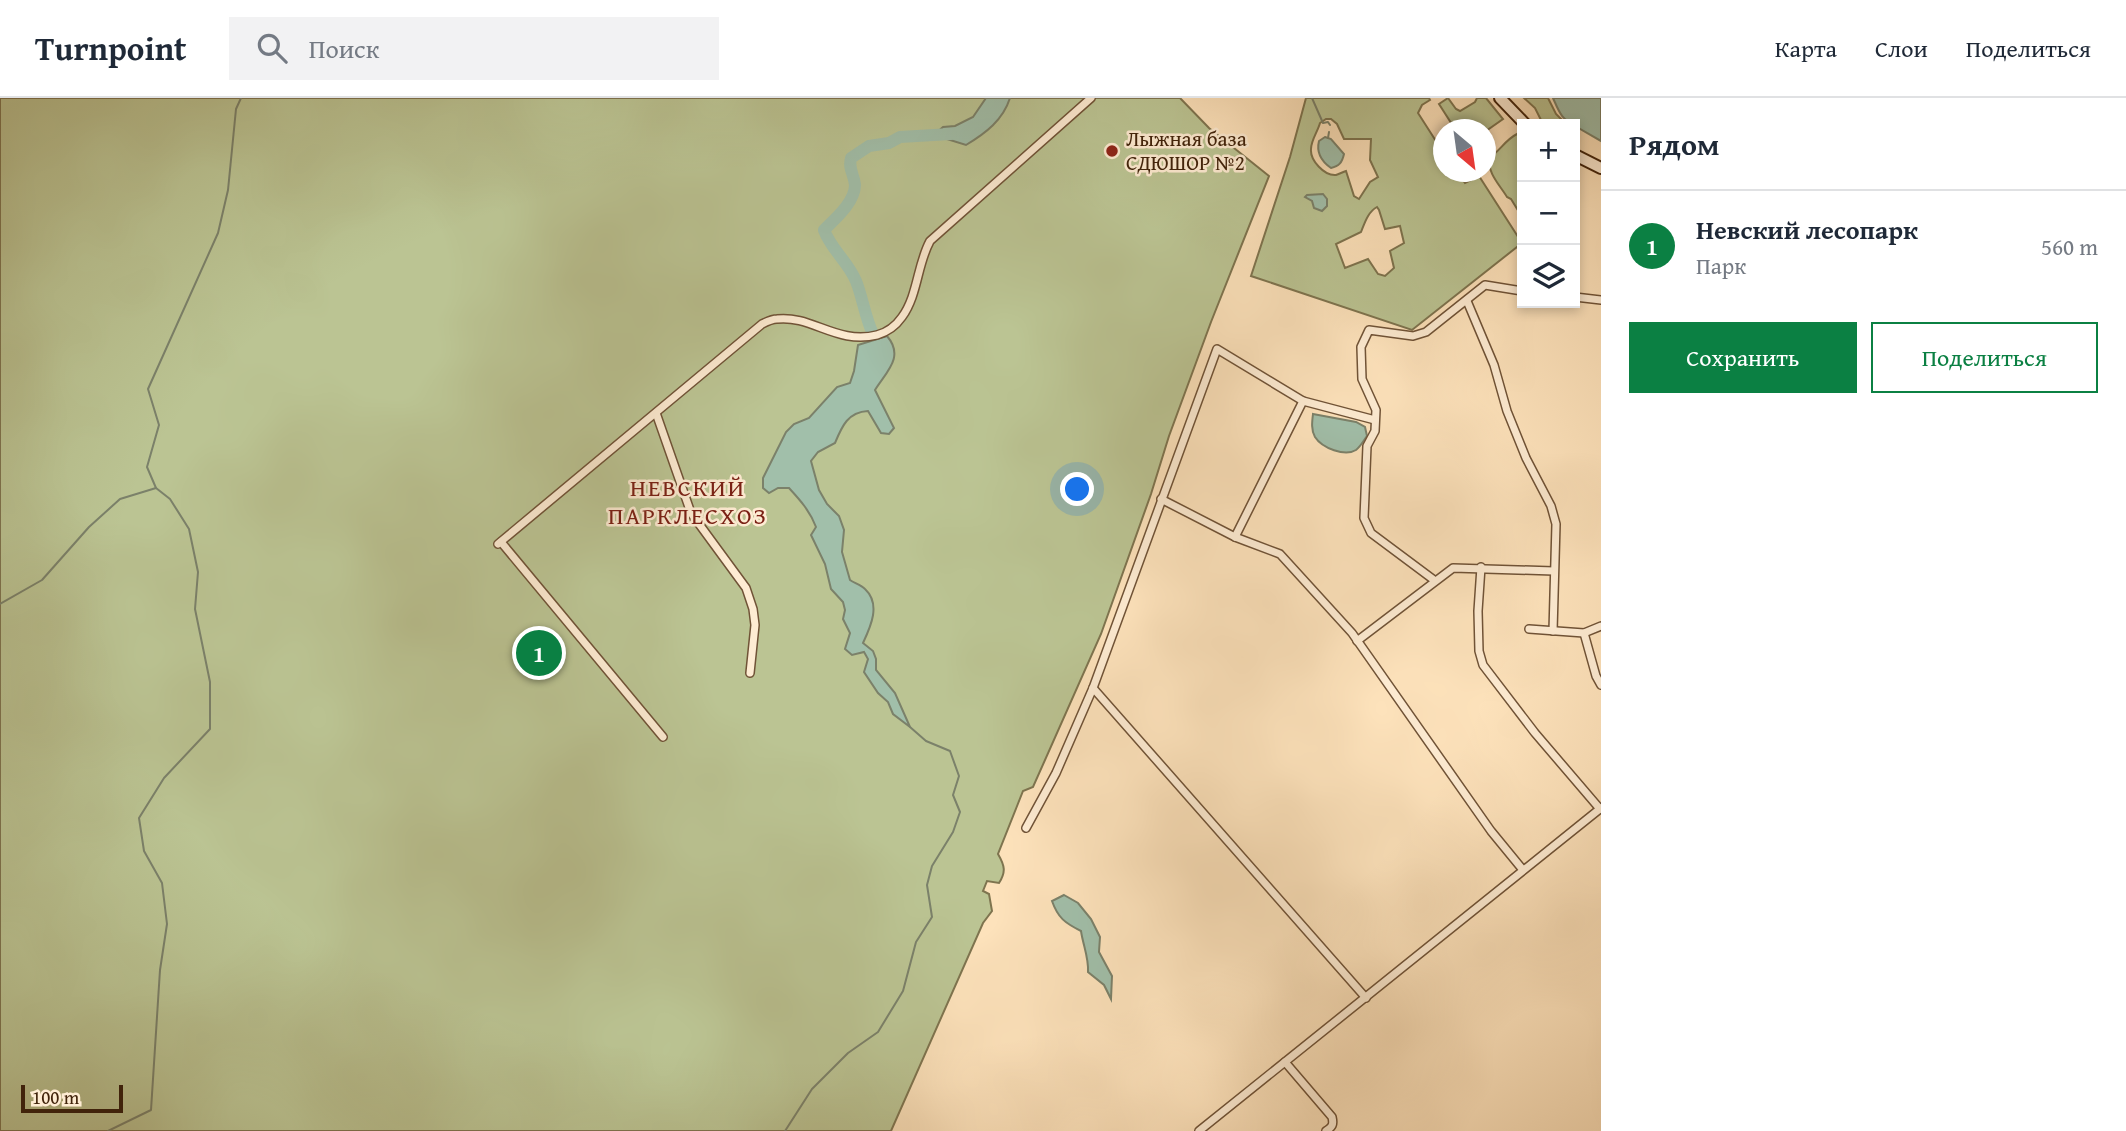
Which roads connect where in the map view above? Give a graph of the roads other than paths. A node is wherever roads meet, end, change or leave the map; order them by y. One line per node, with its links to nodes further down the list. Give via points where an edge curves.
1 (1091, 98): 11 (street, via 930,241 910,305 887,333 849,338 775,319 762,324)
2 (1500, 98): 3 (main road)
3 (1520, 119)
4 (1580, 157): 5 (main road)
5 (1601, 167)
6 (1517, 290): 9 (street, via 1485,285)
7 (1580, 298): 8 (street)
8 (1601, 300)
9 (1467, 301): 12 (street, via 1426,332 1413,336 1369,330 1361,346 1362,379 1376,410); 16 (street, via 1526,458 1551,506 1556,524)
10 (1303, 401): 12 (street); 13 (street, via 1217,349); 14 (street)
11 (656, 412): 23 (street, via 691,513 746,588 755,625); 26 (street, via 499,543)
12 (1375, 420): 17 (street, via 1367,446 1364,518 1371,533)
13 (1161, 499): 14 (street); 25 (street)
14 (1235, 537): 22 (street, via 1280,554)
15 (1481, 567): 16 (street); 17 (street, via 1452,568); 27 (street, via 1478,611 1483,665)
16 (1554, 571): 20 (street)
17 (1434, 580): 22 (street)
18 (1601, 626): 21 (street)
19 (1529, 629): 20 (street)
20 (1553, 631): 21 (street)
21 (1584, 632): 24 (street)
22 (1357, 641): 29 (street)
23 (750, 673)
24 (1601, 685)
25 (1093, 688): 28 (street); 30 (street)
26 (663, 737)
27 (1600, 809): 29 (street)
28 (1026, 828)
29 (1523, 870): 30 (street)
30 (1366, 998): 31 (street)
31 (1285, 1062): 32 (street); 33 (street, via 1332,1118 1332,1127)
32 (1199, 1131)
33 (1326, 1131)

